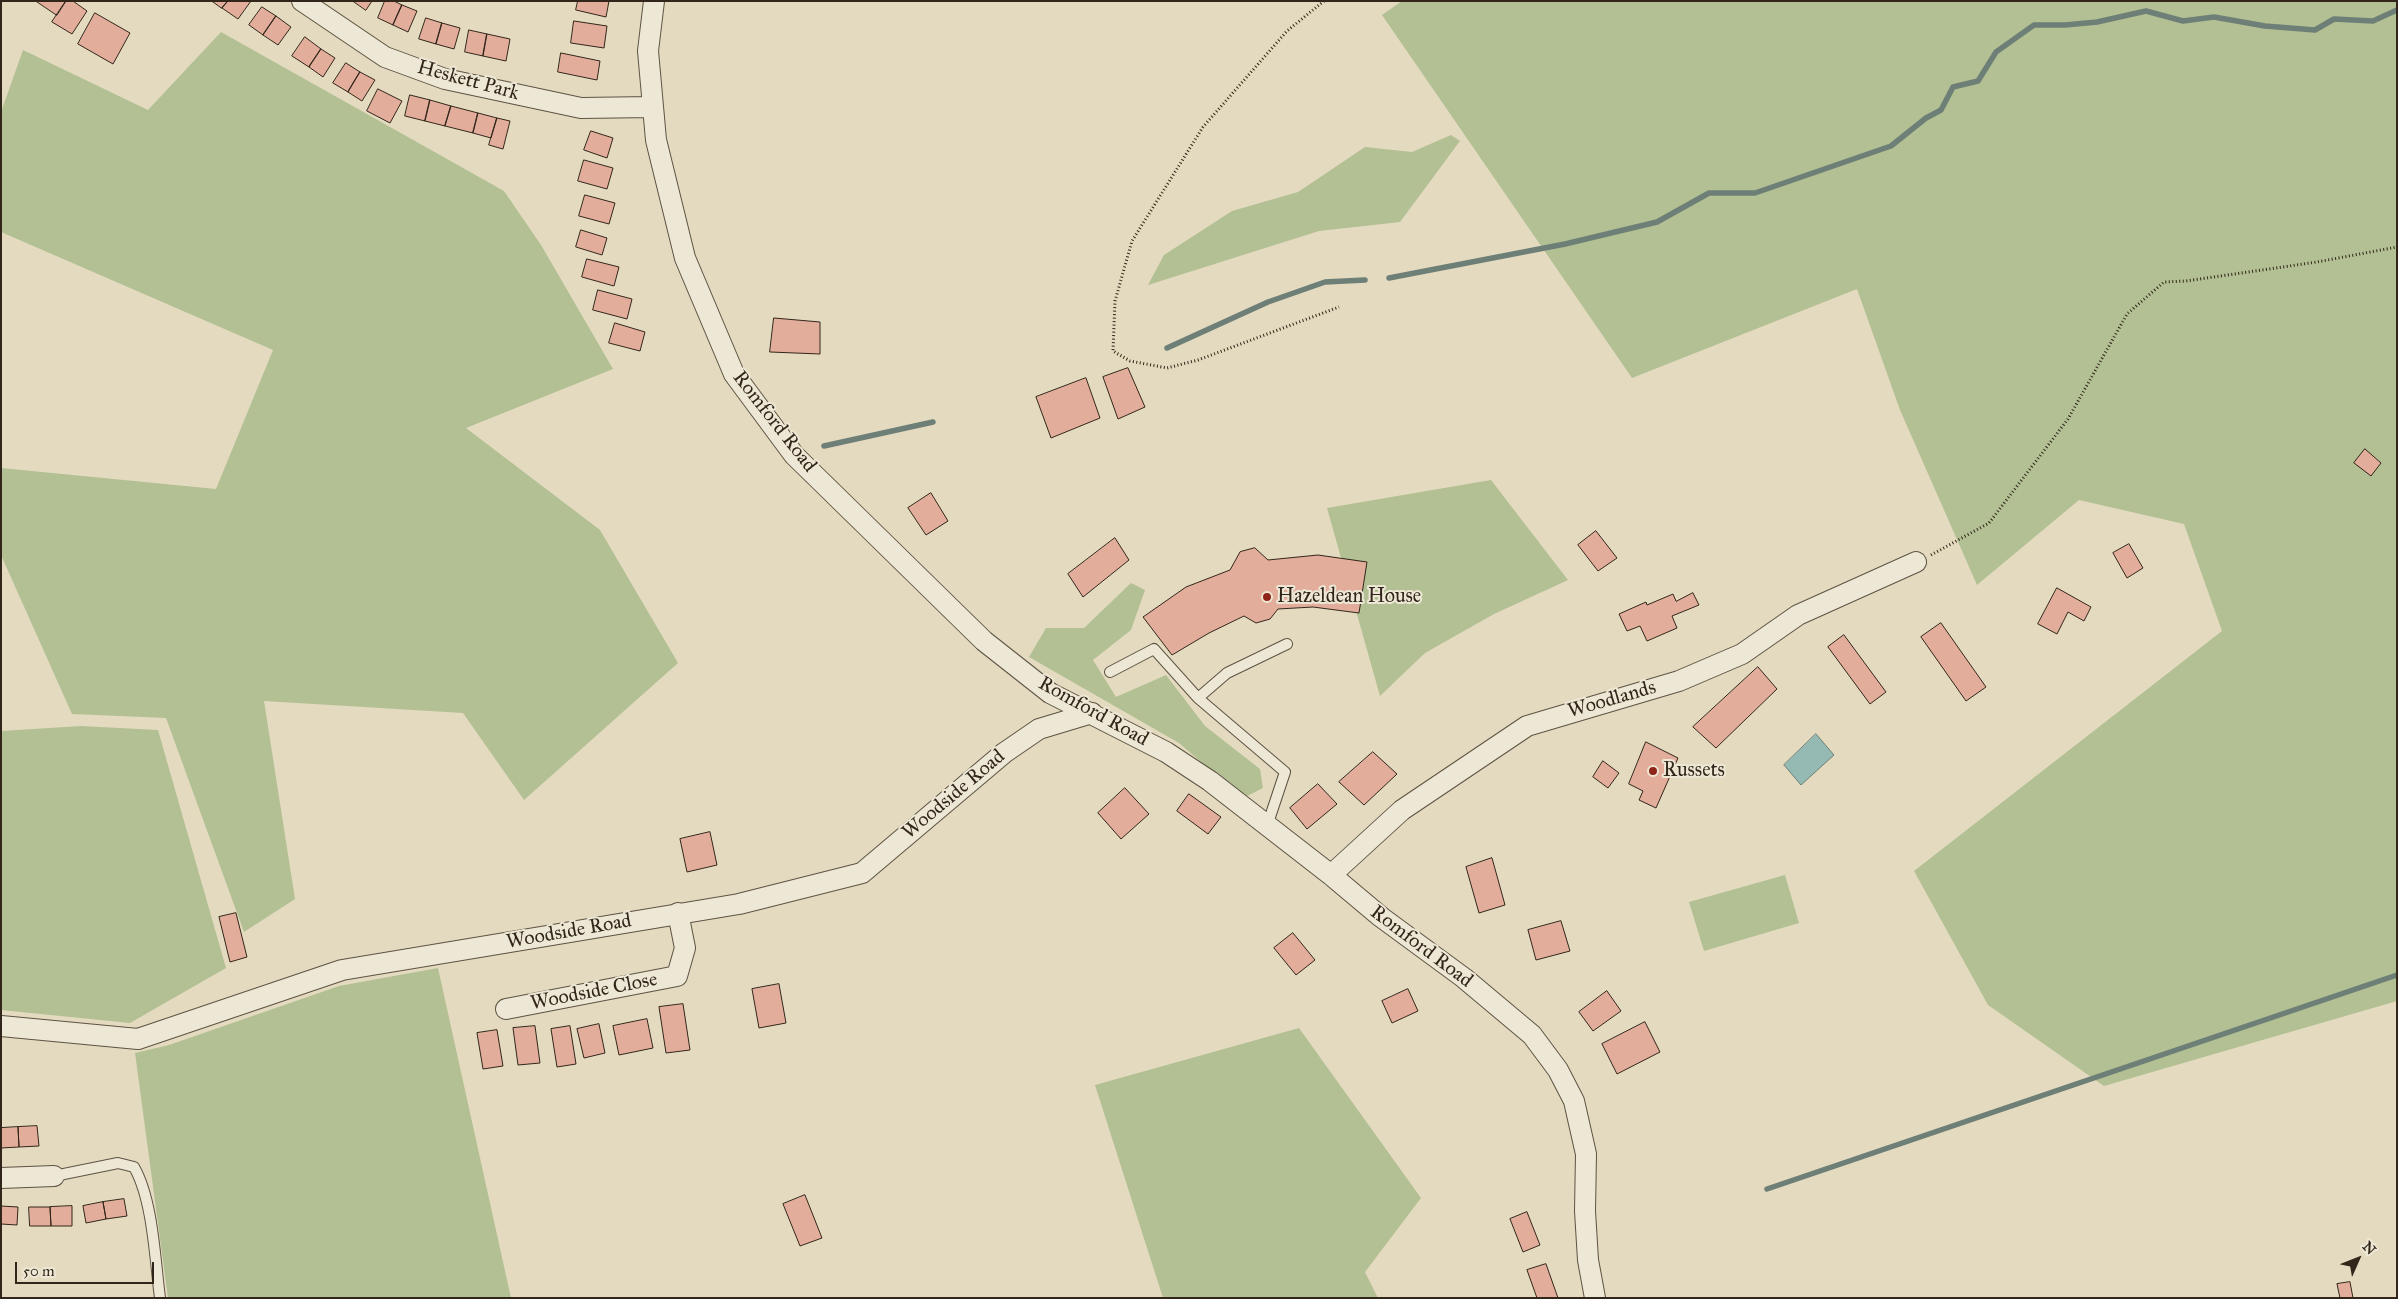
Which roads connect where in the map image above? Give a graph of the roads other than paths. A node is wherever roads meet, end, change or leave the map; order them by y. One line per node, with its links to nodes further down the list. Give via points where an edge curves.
1 (302, 1): 3 (street, Heskett Park, via 384,57 445,79 581,108)
2 (654, 1): 3 (street, Romford Road, via 648,51)
3 (651, 107): 8 (street, Romford Road, via 685,258 734,374 794,456 984,641 1050,693)
4 (1916, 562): 10 (street, Woodlands, via 1798,615 1742,654 1679,681 1527,726 1402,810)
5 (1287, 644): 7 (lane, via 1227,673)
6 (1110, 672): 7 (lane, via 1154,649)
7 (1198, 698): 9 (lane, via 1285,772)
8 (1092, 713): 9 (street, Romford Road, via 1166,752 1210,781); 11 (street, Woodside Road, via 1039,729 1004,753 862,873 739,904)
9 (1267, 826): 10 (street, Romford Road)
10 (1331, 875): 17 (street, Romford Road, via 1532,1035 1558,1070 1574,1101 1586,1154 1585,1211)
11 (678, 913): 12 (street, Woodside Close, via 685,948 677,976); 13 (street, Woodside Road, via 342,970 138,1039)
12 (506, 1009)
13 (1, 1026)
14 (54, 1176): 15 (street); 16 (lane, via 118,1163 134,1167 141,1180 151,1230)
15 (1, 1178)
16 (160, 1298)
17 (1594, 1298)

